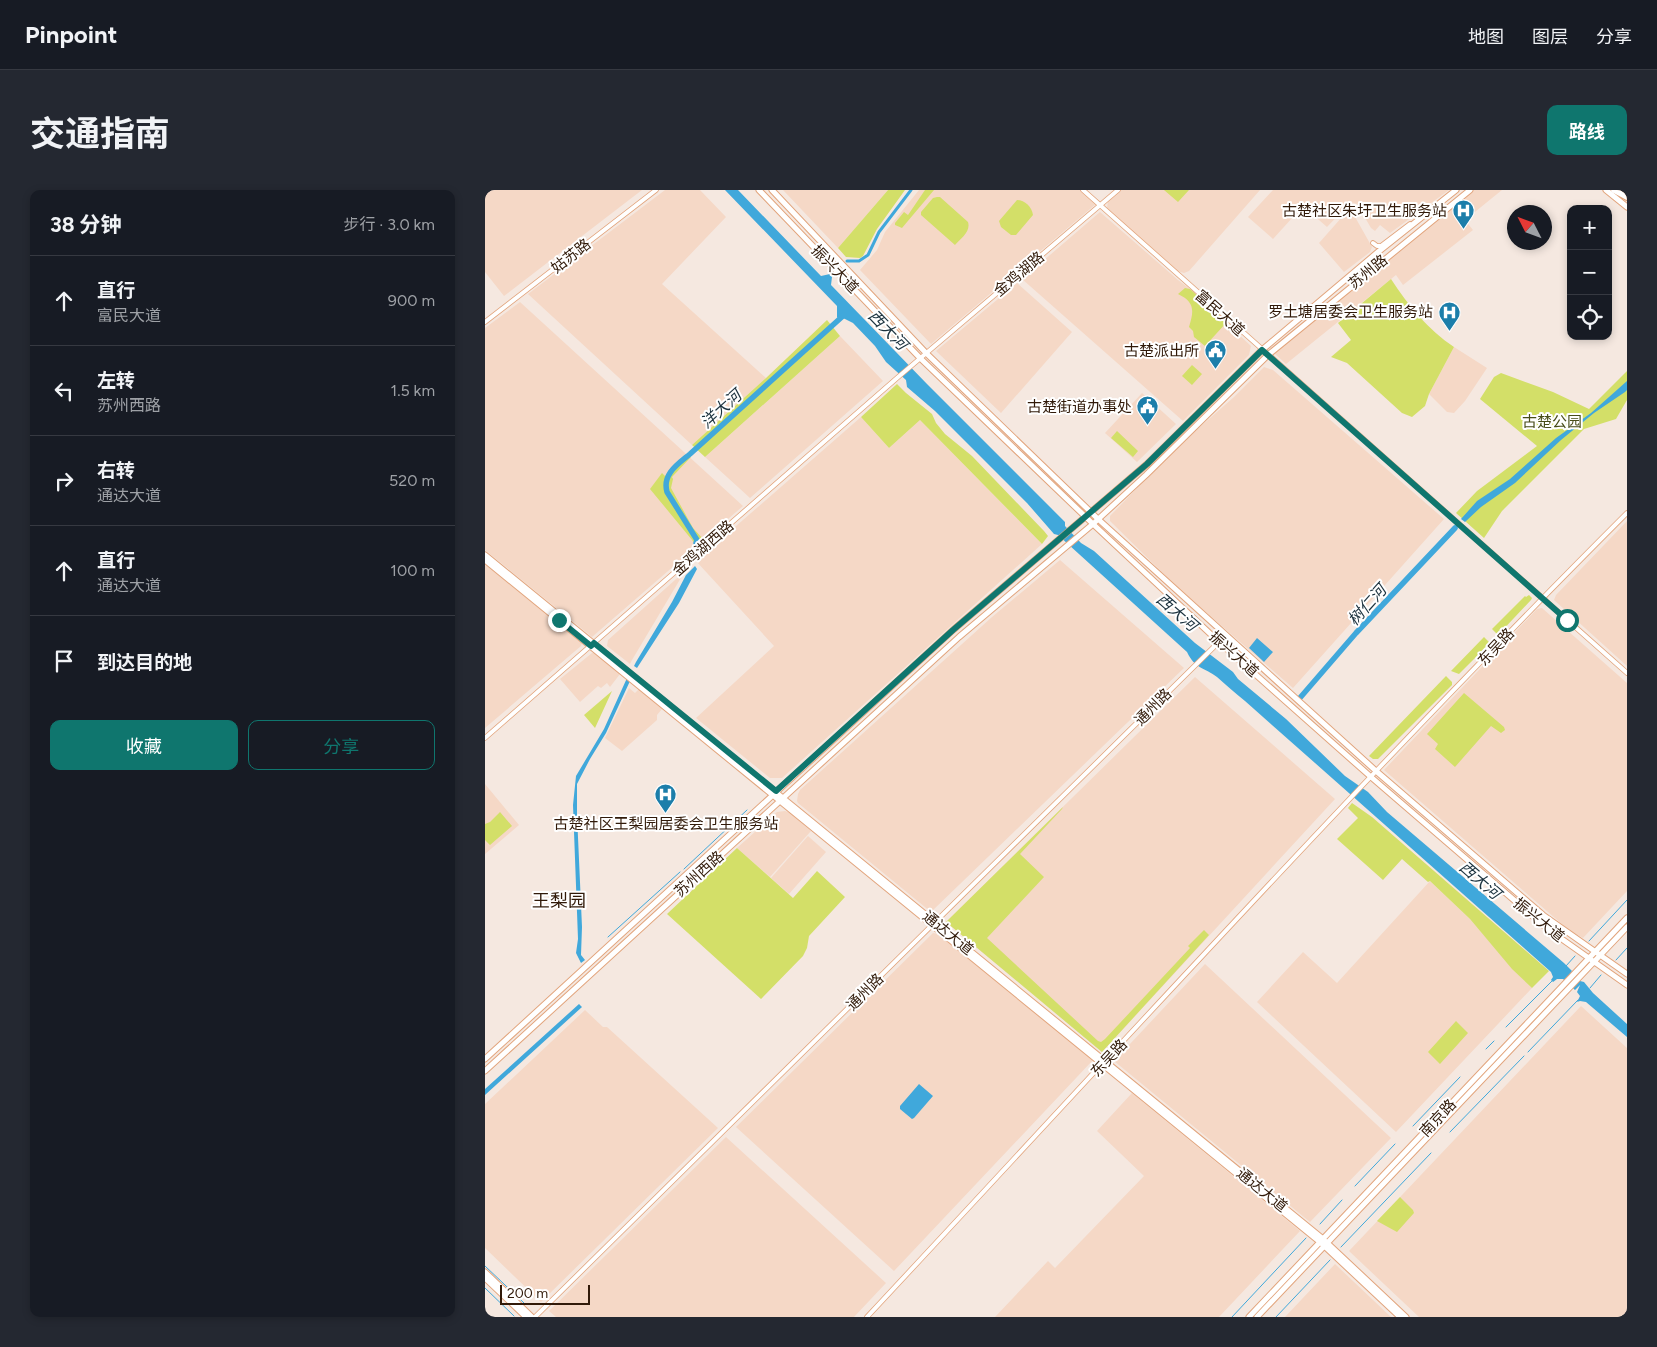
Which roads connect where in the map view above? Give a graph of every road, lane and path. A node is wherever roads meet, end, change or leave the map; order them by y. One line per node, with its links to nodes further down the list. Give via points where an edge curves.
1 (656, 190): 15 (street, 姑苏路)
2 (759, 190): 19 (main road, 振兴大道)
3 (772, 190): 17 (main road, 振兴大道)
4 (1083, 190): 11 (street, 富民大道)
5 (1117, 190): 11 (street, 金鸡湖路)
6 (1456, 190): 13 (main road, 苏州路)
7 (1470, 190): 18 (main road, 苏州路)
8 (1606, 190): 12 (main road)
9 (1614, 190): 10 (highway)
10 (1627, 197)
11 (1100, 205): 16 (street, 富民大道); 17 (street, 金鸡湖路)
12 (1627, 207)
13 (1420, 218): 14 (street, via 1381,246); 16 (main road, 苏州路)
14 (1373, 243)
15 (485, 322)
16 (1262, 350): 18 (street, 富民大道); 21 (main road, 苏州西路, via 1147,464)
17 (926, 353): 19 (street, 金鸡湖路); 20 (main road, 振兴大道)
18 (1267, 355): 24 (main road, 苏州西路); 36 (street, 富民大道)
19 (920, 358): 22 (main road, 振兴大道); 39 (street, 金鸡湖西路)
20 (1077, 499): 21 (main road, via 1091,505); 25 (main road, 振兴大道)
21 (1106, 499): 23 (main road, 苏州西路)
22 (1070, 502): 27 (main road, 振兴大道); 29 (main road, via 1076,511)
23 (1101, 504): 24 (main road); 25 (main road, 苏州西路)
24 (1106, 511): 28 (main road, 苏州西路); 31 (main road)
25 (1091, 512): 27 (main road, 苏州西路); 28 (main road, 振兴大道)
26 (1627, 513): 36 (street, 东吴路)
27 (1085, 516): 29 (main road, 苏州西路); 30 (main road, 振兴大道)
28 (1098, 519): 30 (main road, 苏州西路); 31 (main road, 振兴大道)
29 (1076, 524): 44 (main road, 苏州西路, via 953,630)
30 (1093, 524): 32 (main road, 苏州西路); 33 (main road, 振兴大道)
31 (1106, 526): 37 (main road, 振兴大道)
32 (1083, 532): 33 (main road); 45 (main road, 苏州西路, via 959,637)
33 (1103, 533): 38 (main road, 振兴大道)
34 (485, 555): 39 (main road, 通达大道)
35 (485, 560): 39 (main road, 通达大道)
36 (1542, 598): 40 (street, 富民大道); 42 (street, 东吴路)
37 (1226, 636): 38 (street, 通州路); 42 (main road, 振兴大道)
38 (1219, 642): 43 (main road, 振兴大道); 47 (street, 通州路)
39 (592, 644): 41 (street, 金鸡湖西路); 44 (main road, 通达大道)
40 (1627, 674)
41 (485, 738)
42 (1376, 771): 43 (street, 东吴路); 49 (main road, 振兴大道, via 1543,915)
43 (1368, 779): 50 (main road, 振兴大道, via 1529,913); 59 (street, 东吴路)
44 (774, 793): 45 (main road, 通达大道); 51 (main road, 苏州西路)
45 (781, 799): 47 (main road, 通达大道); 53 (main road, 苏州西路)
46 (1627, 918): 49 (main road, 南京路)
47 (933, 924): 59 (main road, 通达大道); 65 (street, 通州路)
48 (1627, 927): 49 (main road, 南京路)
49 (1598, 954): 50 (main road, 南京路); 52 (main road, 振兴大道)
50 (1592, 960): 54 (main road, 振兴大道); 61 (main road, 南京路)
51 (580, 972): 53 (street); 55 (main road, 苏州西路)
52 (1627, 974)
53 (586, 978): 56 (main road, 苏州西路)
54 (1627, 985)
55 (553, 996): 56 (street); 57 (main road, 苏州西路)
56 (559, 1003): 58 (main road, 苏州西路)
57 (487, 1057): 58 (street)
58 (495, 1061): 60 (main road, 苏州西路)
59 (1104, 1063): 61 (main road, 通达大道); 66 (street, 东吴路)
60 (485, 1071)
61 (1323, 1243): 67 (main road, 南京路); 68 (main road, 南京路); 69 (main road, 通达大道); 70 (main road, 通达大道)
62 (485, 1272): 65 (main road)
63 (485, 1278): 64 (main road)
64 (526, 1317)
65 (534, 1317)
66 (867, 1317)
67 (1249, 1317)
68 (1257, 1317)
69 (1399, 1317)
70 (1406, 1317)

